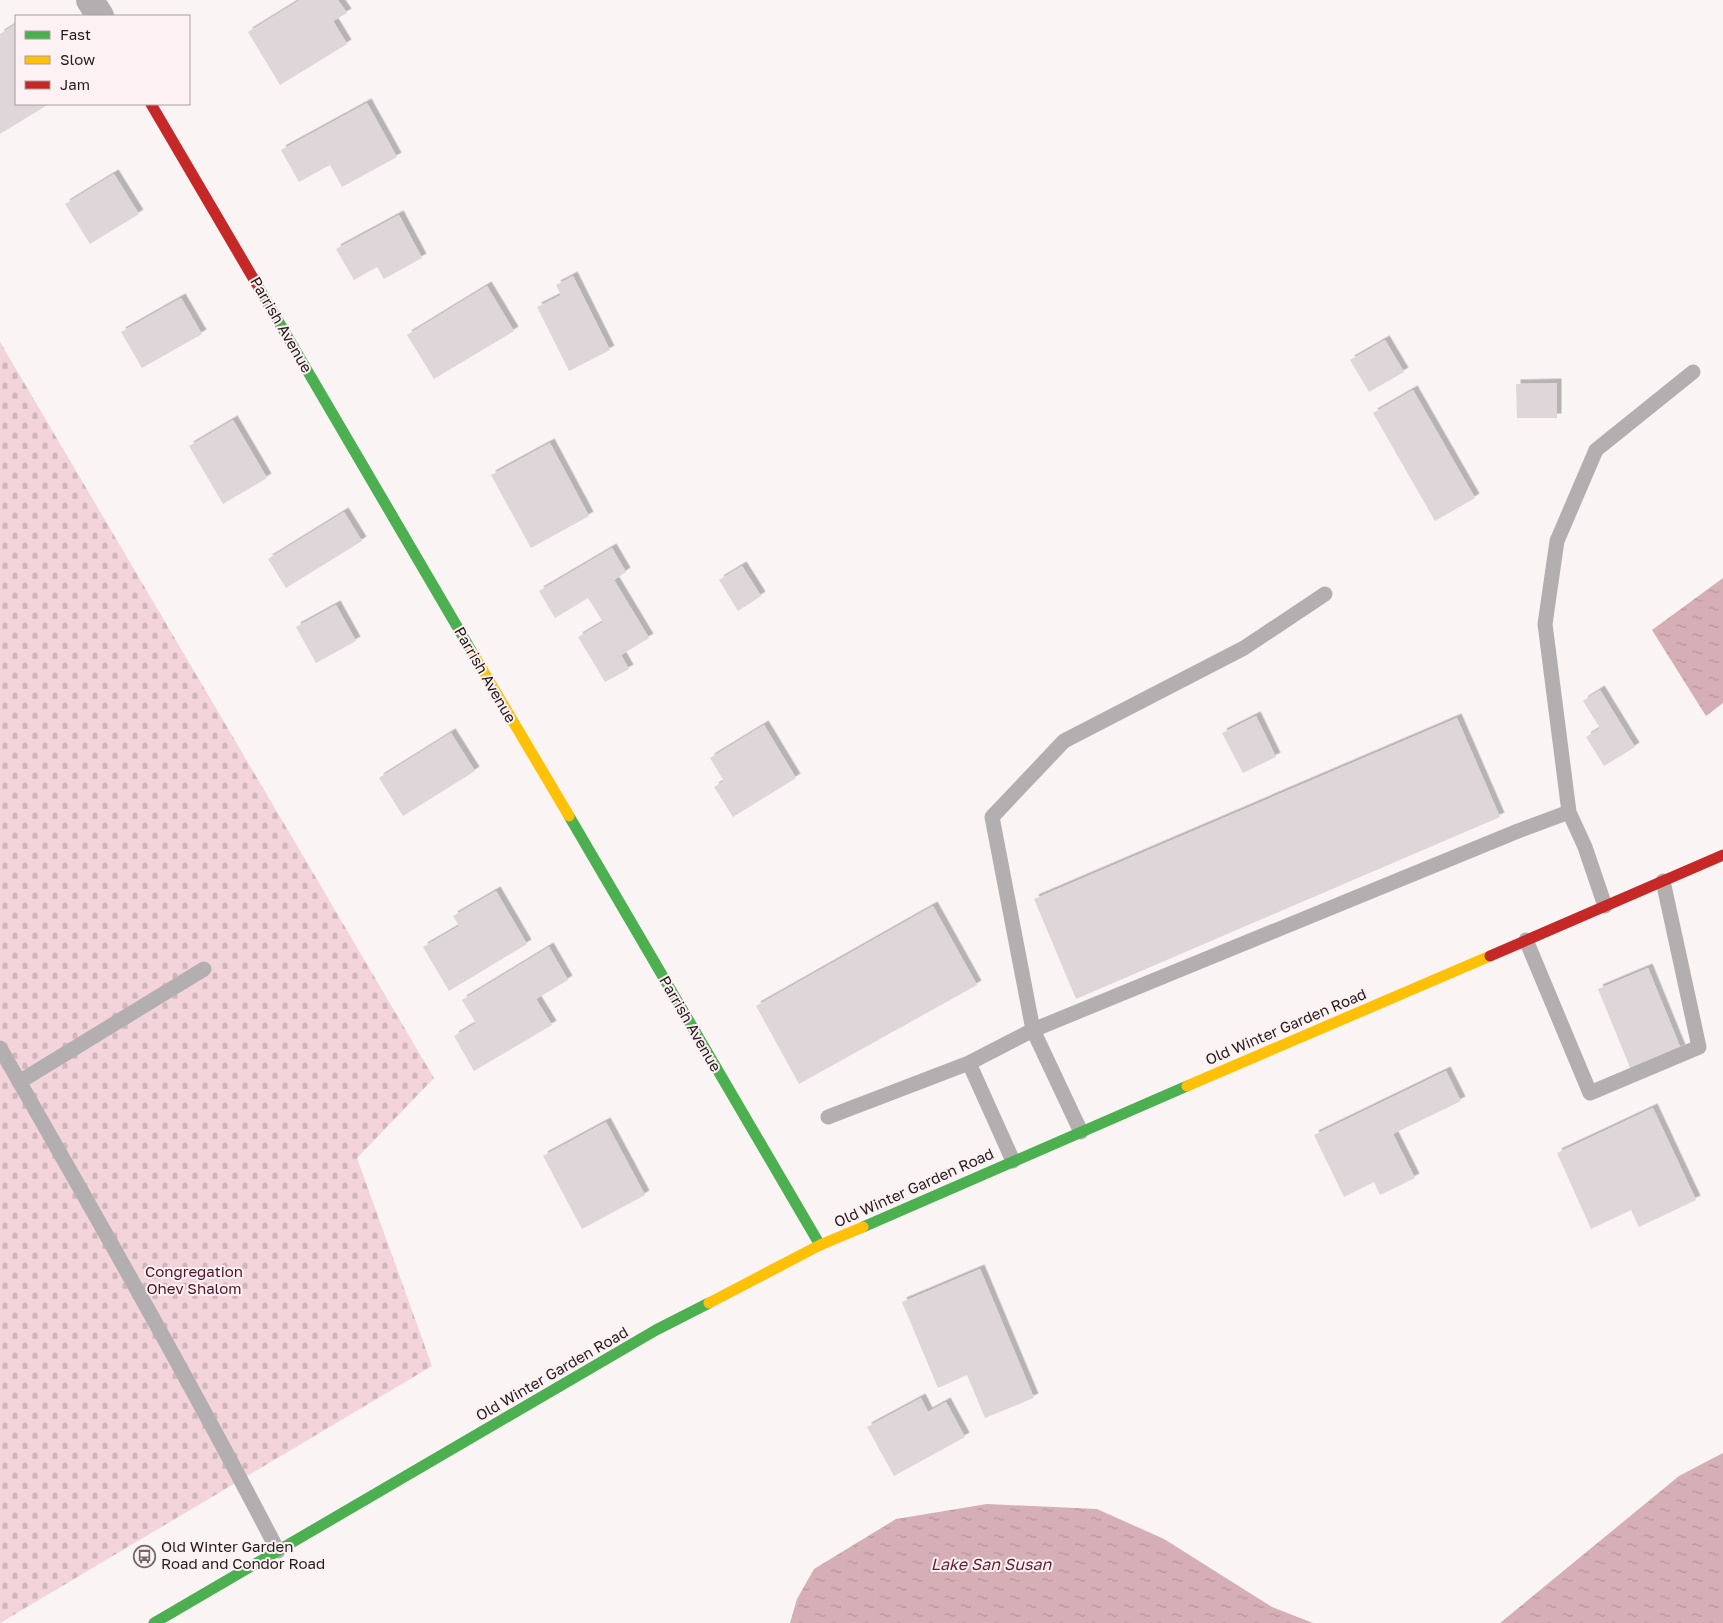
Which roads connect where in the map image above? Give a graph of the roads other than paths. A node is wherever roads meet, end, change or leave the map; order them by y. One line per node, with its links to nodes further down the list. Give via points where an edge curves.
1 (90, 0): 2 (street)
2 (99, 15)
3 (152, 105): 19 (main road, Parrish Avenue)
4 (1692, 372): 6 (lane, via 1596,450 1557,541 1545,624)
5 (1325, 594): 12 (lane, via 1244,648 1064,741 992,817)
6 (1569, 812): 9 (lane); 12 (lane)
7 (1723, 855): 8 (main road, Old Winter Garden Road)
8 (1663, 880): 9 (main road, Old Winter Garden Road); 10 (lane, via 1699,1048 1590,1093)
9 (1605, 906): 10 (main road, Old Winter Garden Road)
10 (1526, 940): 17 (main road, Old Winter Garden Road)
11 (204, 968): 15 (lane)
12 (1033, 1030): 14 (lane); 17 (lane)
13 (0, 1048): 15 (lane)
14 (969, 1063): 16 (lane); 18 (lane)
15 (19, 1082): 20 (lane)
16 (828, 1117)
17 (1081, 1132): 18 (main road, Old Winter Garden Road)
18 (1013, 1161): 19 (main road, Old Winter Garden Road)
19 (820, 1246): 20 (main road, Old Winter Garden Road, via 656,1330)
20 (278, 1551): 21 (main road, Old Winter Garden Road)
21 (154, 1623)

